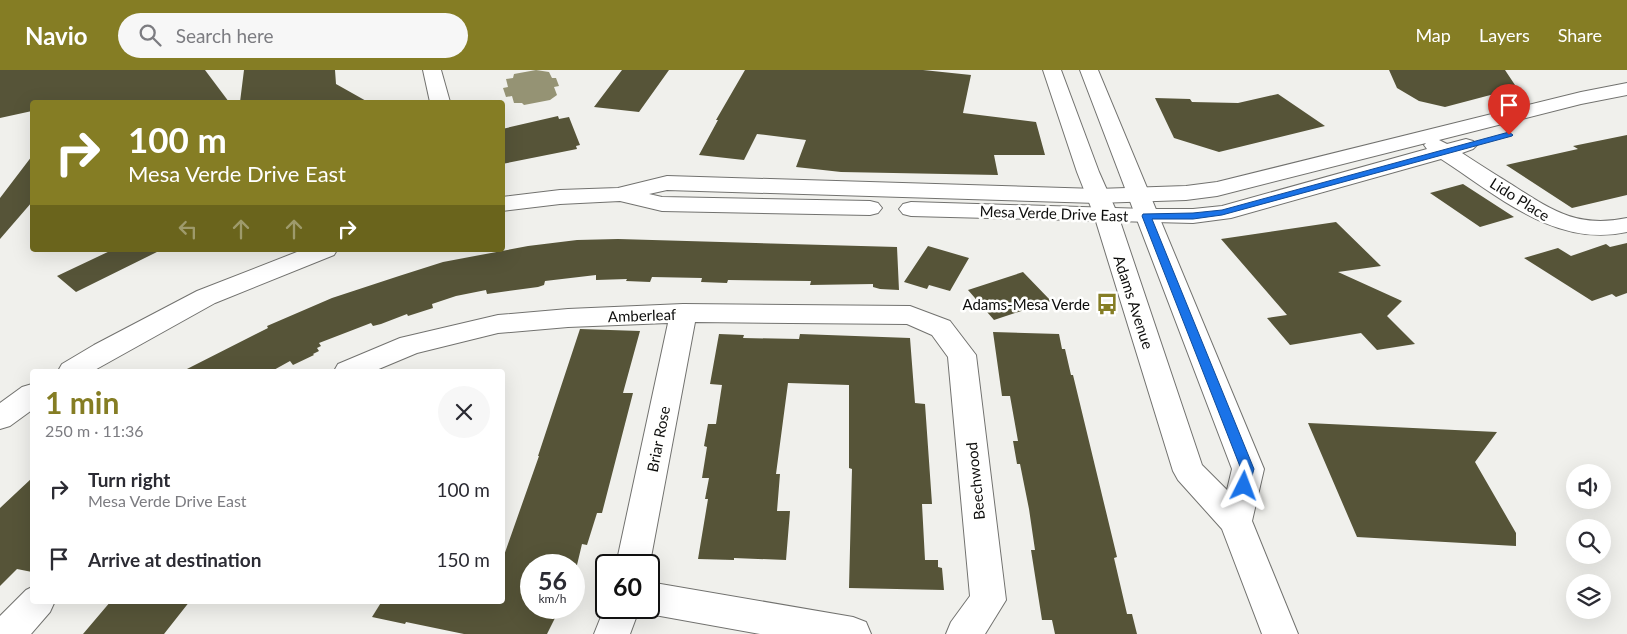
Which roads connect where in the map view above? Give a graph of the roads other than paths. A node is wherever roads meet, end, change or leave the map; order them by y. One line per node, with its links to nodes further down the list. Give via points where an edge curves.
1 (416, 70): 6 (street)
2 (432, 70): 7 (street)
3 (1052, 70): 12 (street, Adams Avenue)
4 (1089, 70): 13 (street)
5 (1627, 88): 9 (street, Mesa Verde Drive East)
6 (422, 100)
7 (440, 100)
8 (1627, 106): 10 (street, Mesa Verde Drive East)
9 (1423, 137): 10 (street, Lido Place); 13 (street, Mesa Verde Drive East)
10 (1445, 151): 13 (street, Mesa Verde Drive East, via 1222,212 1193,216); 14 (street, Lido Place, via 1557,221 1603,229)
11 (505, 204): 12 (street, Mesa Verde Drive East, via 618,194 662,204)
12 (1102, 205): 13 (street, Mesa Verde Drive East); 22 (street, Adams Avenue, via 1189,471)
13 (1143, 206): 22 (street, via 1248,469)
14 (1627, 225)
15 (321, 252): 18 (street, via 206,297)
16 (683, 313): 17 (street, Amberleaf, via 910,315); 19 (street, Amberleaf, via 498,324 410,346); 23 (street, Briar Rose)
17 (941, 328): 30 (street, Beechwood, via 962,355 988,600)
18 (75, 369)
19 (353, 369)
20 (30, 396): 21 (street)
21 (0, 418)
22 (1236, 521): 31 (street, Adams Avenue)
23 (635, 554)
24 (660, 600): 29 (street)
25 (35, 604): 27 (street)
26 (618, 619): 28 (street)
27 (7, 634)
28 (612, 634)
29 (853, 634)
30 (964, 634)
31 (1280, 634)

